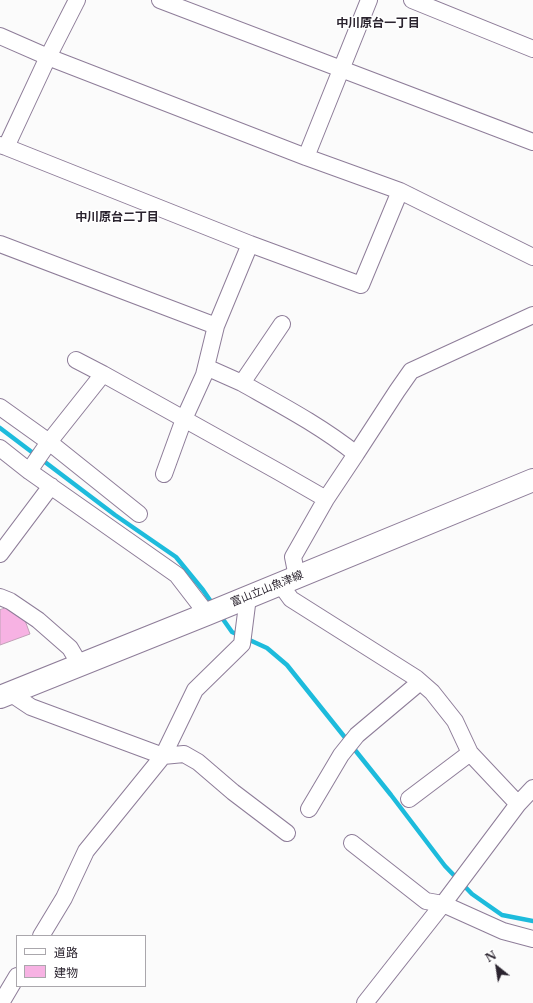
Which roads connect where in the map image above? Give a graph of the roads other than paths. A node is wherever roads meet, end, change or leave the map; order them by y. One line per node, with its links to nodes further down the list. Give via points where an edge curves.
1 (77, 0): 7 (street)
2 (160, 0): 8 (street)
3 (369, 0): 8 (street)
4 (412, 0): 6 (street)
5 (0, 36): 7 (street)
6 (533, 48)
7 (48, 57): 10 (street); 11 (street)
8 (341, 69): 9 (street); 11 (street)
9 (533, 142)
10 (3, 146): 14 (street)
11 (306, 157): 12 (street)
12 (400, 191): 14 (street, via 361,285); 15 (street)
13 (0, 244): 18 (street)
14 (250, 244): 18 (street)
15 (533, 257)
16 (533, 314): 27 (street, via 411,371)
17 (282, 324): 22 (street)
18 (216, 326): 20 (street)
19 (76, 360): 21 (street)
20 (206, 367): 22 (street); 24 (street)
21 (103, 374): 24 (street); 25 (street)
22 (242, 383): 27 (street, via 339,440)
23 (0, 407): 25 (street)
24 (184, 419): 29 (street); 32 (street)
25 (47, 445): 28 (street); 33 (street)
26 (0, 448): 28 (street)
27 (356, 454): 32 (street)
28 (30, 468): 31 (street)
29 (164, 474)
30 (533, 480): 35 (main road, 富山立山魚津線)
31 (51, 486): 34 (street); 38 (street, via 177,575)
32 (326, 499): 35 (street, via 292,558)
33 (139, 514)
34 (0, 554)
35 (289, 580): 37 (main road, 富山立山魚津線); 40 (street, via 291,599)
36 (0, 597): 39 (street, via 38,620 70,648)
37 (248, 597): 38 (main road, 富山立山魚津線); 43 (street, via 242,644 195,690)
38 (214, 611): 39 (main road, 富山立山魚津線)
39 (80, 665): 41 (main road, 富山立山魚津線)
40 (420, 682): 42 (street, via 432,692 455,721); 47 (street, via 357,735)
41 (5, 695): 43 (street)
42 (470, 753): 45 (street); 46 (street)
43 (163, 756): 48 (street, via 184,754 198,762); 51 (street, via 86,851 64,898)
44 (533, 788): 46 (street)
45 (409, 799)
46 (518, 804): 50 (street)
47 (309, 810)
48 (287, 833)
49 (352, 843): 50 (street, via 426,901)
50 (443, 904): 52 (street, via 503,932); 55 (street)
51 (42, 935)
52 (533, 939)
53 (16, 978): 54 (street)
54 (1, 1003)
55 (365, 1003)

